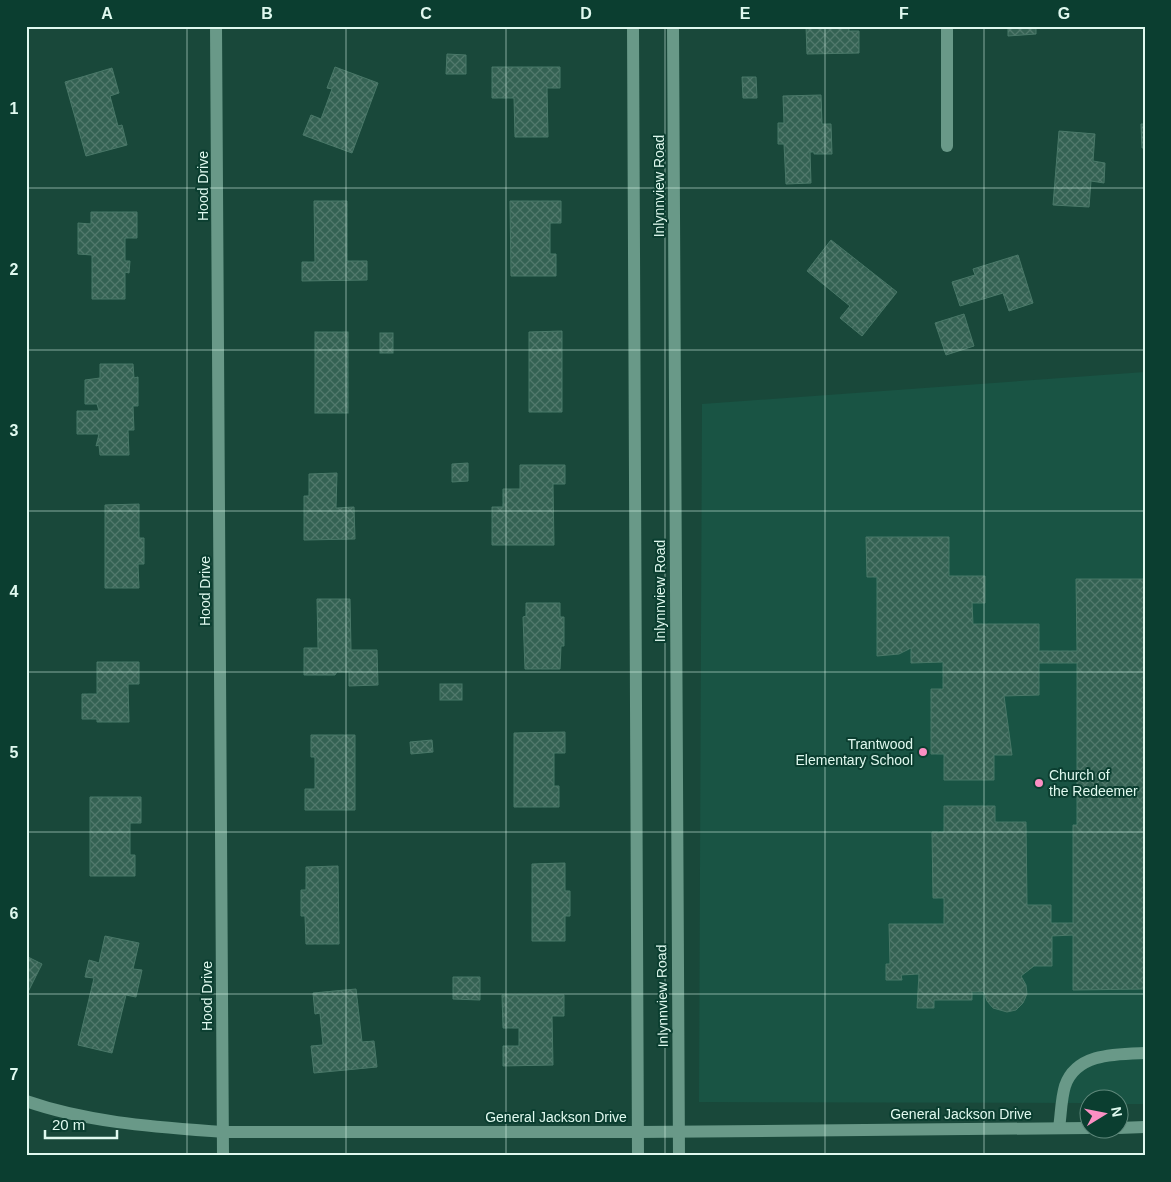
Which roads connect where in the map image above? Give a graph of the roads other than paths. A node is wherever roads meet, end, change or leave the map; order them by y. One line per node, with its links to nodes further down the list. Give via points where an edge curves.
1 (216, 26): 12 (street, Hood Drive)
2 (633, 26): 13 (street)
3 (673, 26): 14 (street, Inlynnview Road)
4 (947, 26): 5 (street)
5 (948, 146)
6 (1145, 1053): 9 (street, via 1107,1054 1078,1066 1065,1085)
7 (26, 1101): 12 (street, General Jackson Drive, via 86,1117 154,1127)
8 (1145, 1127): 11 (street)
9 (1058, 1128): 10 (street, General Jackson Drive); 14 (street, General Jackson Drive)
10 (1078, 1128)
11 (1128, 1128)
12 (223, 1132): 13 (street, General Jackson Drive); 15 (street, Hood Drive)
13 (638, 1132): 14 (street, General Jackson Drive); 16 (street)
14 (679, 1132): 17 (street, Inlynnview Road)
15 (223, 1156)
16 (638, 1156)
17 (679, 1156)

